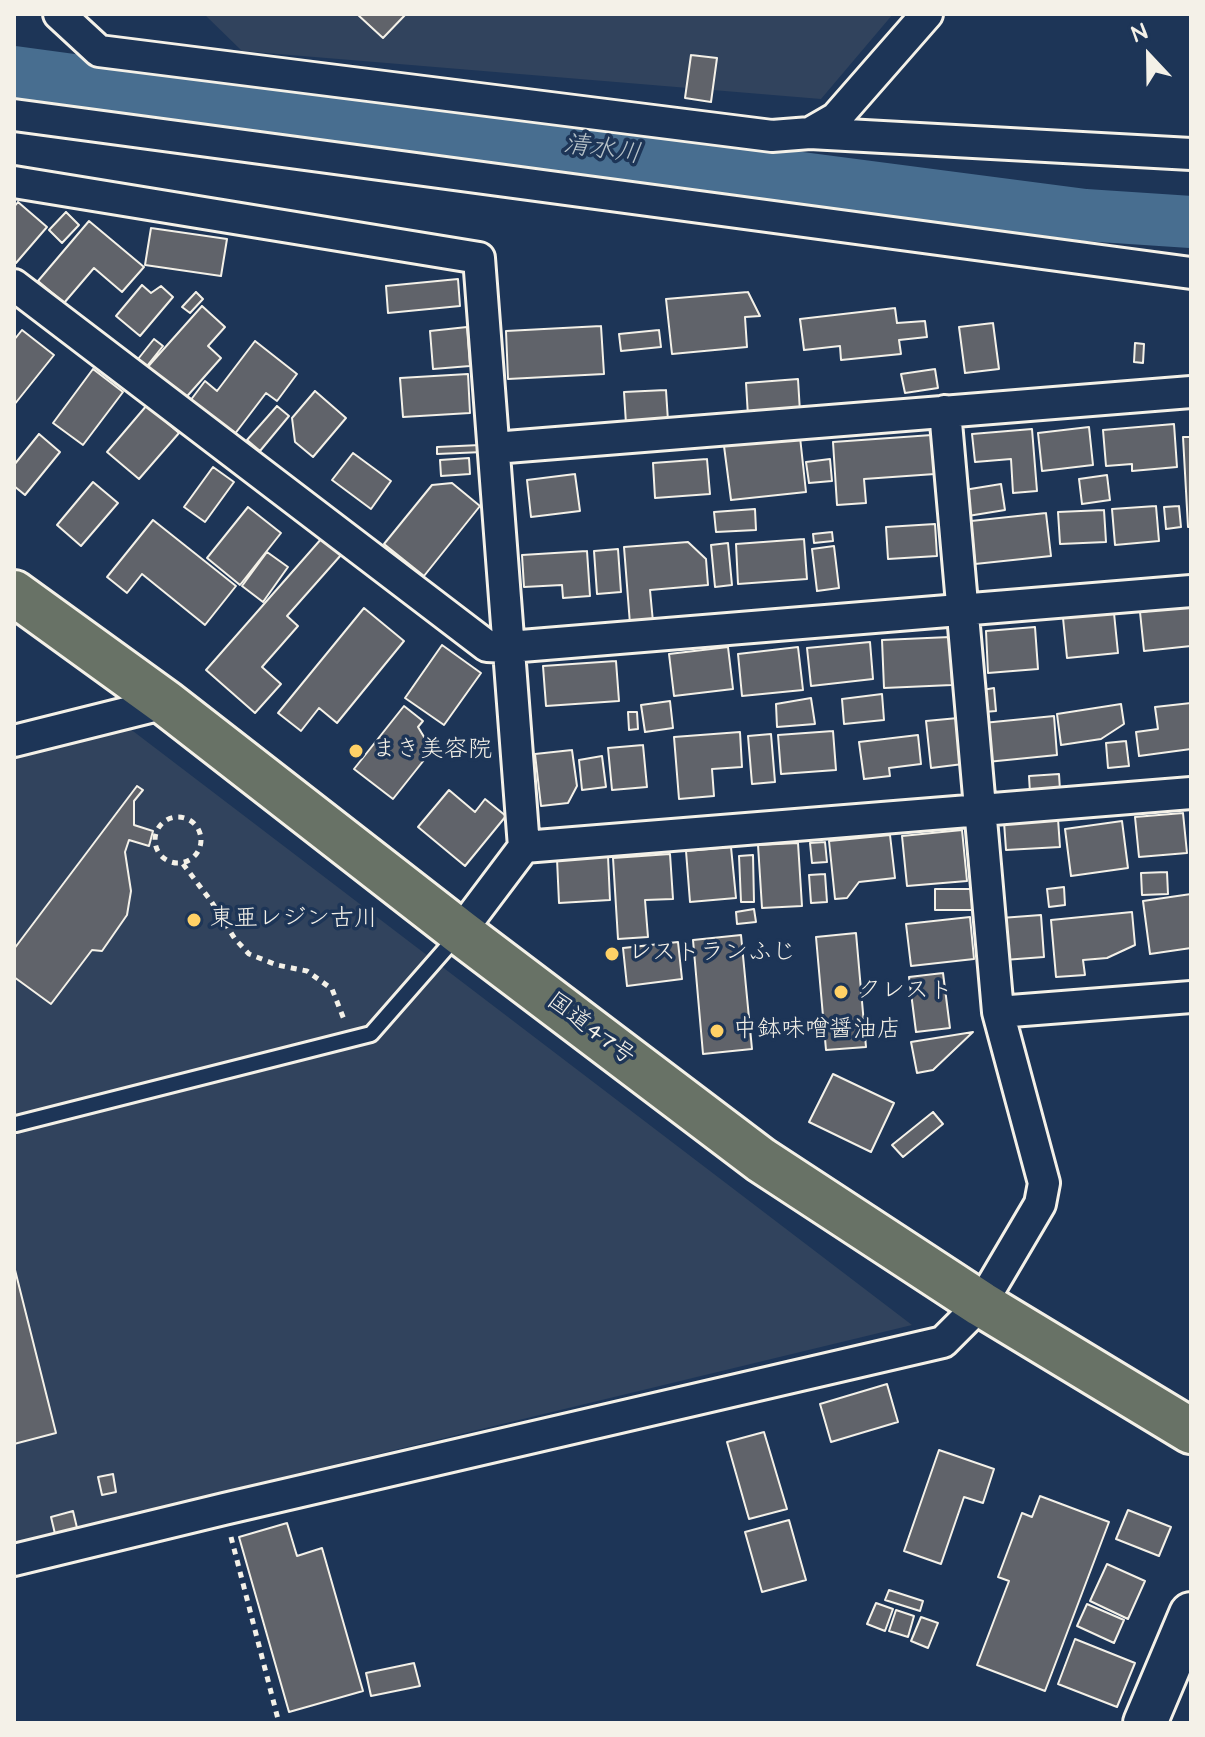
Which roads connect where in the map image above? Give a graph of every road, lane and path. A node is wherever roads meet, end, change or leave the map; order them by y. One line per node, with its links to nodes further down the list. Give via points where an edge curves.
1 (59, 14): 4 (street, via 99,51 772,136)
2 (927, 14): 4 (street, via 836,118)
3 (14, 115): 7 (street)
4 (810, 133): 5 (street)
5 (1191, 154)
6 (14, 182): 11 (street, via 479,258)
7 (1191, 273)
8 (14, 285): 15 (street, via 487,646)
9 (1191, 392): 10 (street)
10 (945, 411): 11 (street); 14 (street)
11 (494, 448): 15 (street)
12 (1191, 591): 14 (street)
13 (14, 593): 16 (highway, 国道47号)
14 (963, 610): 15 (street); 19 (street)
15 (509, 647): 20 (street)
16 (166, 703): 17 (street); 22 (highway, 国道47号)
17 (14, 741)
18 (1191, 793): 19 (street)
19 (980, 810): 20 (street); 24 (street)
20 (524, 847): 22 (street)
21 (183, 864): 21 (path, via 161,856 155,842 160,826 179,817 193,823 202,842 196,856); 25 (path, via 249,954 307,971 332,989)
22 (460, 932): 25 (lane, via 371,1034); 27 (highway, 国道47号, via 761,1160)
23 (1191, 997): 24 (street)
24 (998, 1012): 27 (street, via 1044,1183 1040,1204)
25 (352, 1039): 26 (lane)
26 (16, 1124)
27 (981, 1304): 28 (highway, 国道47号); 29 (street, via 943,1342)
28 (1191, 1431)
29 (224, 1509): 30 (street); 32 (path)
30 (14, 1560)
31 (1191, 1614): 33 (street)
32 (279, 1723)
33 (1145, 1723)

